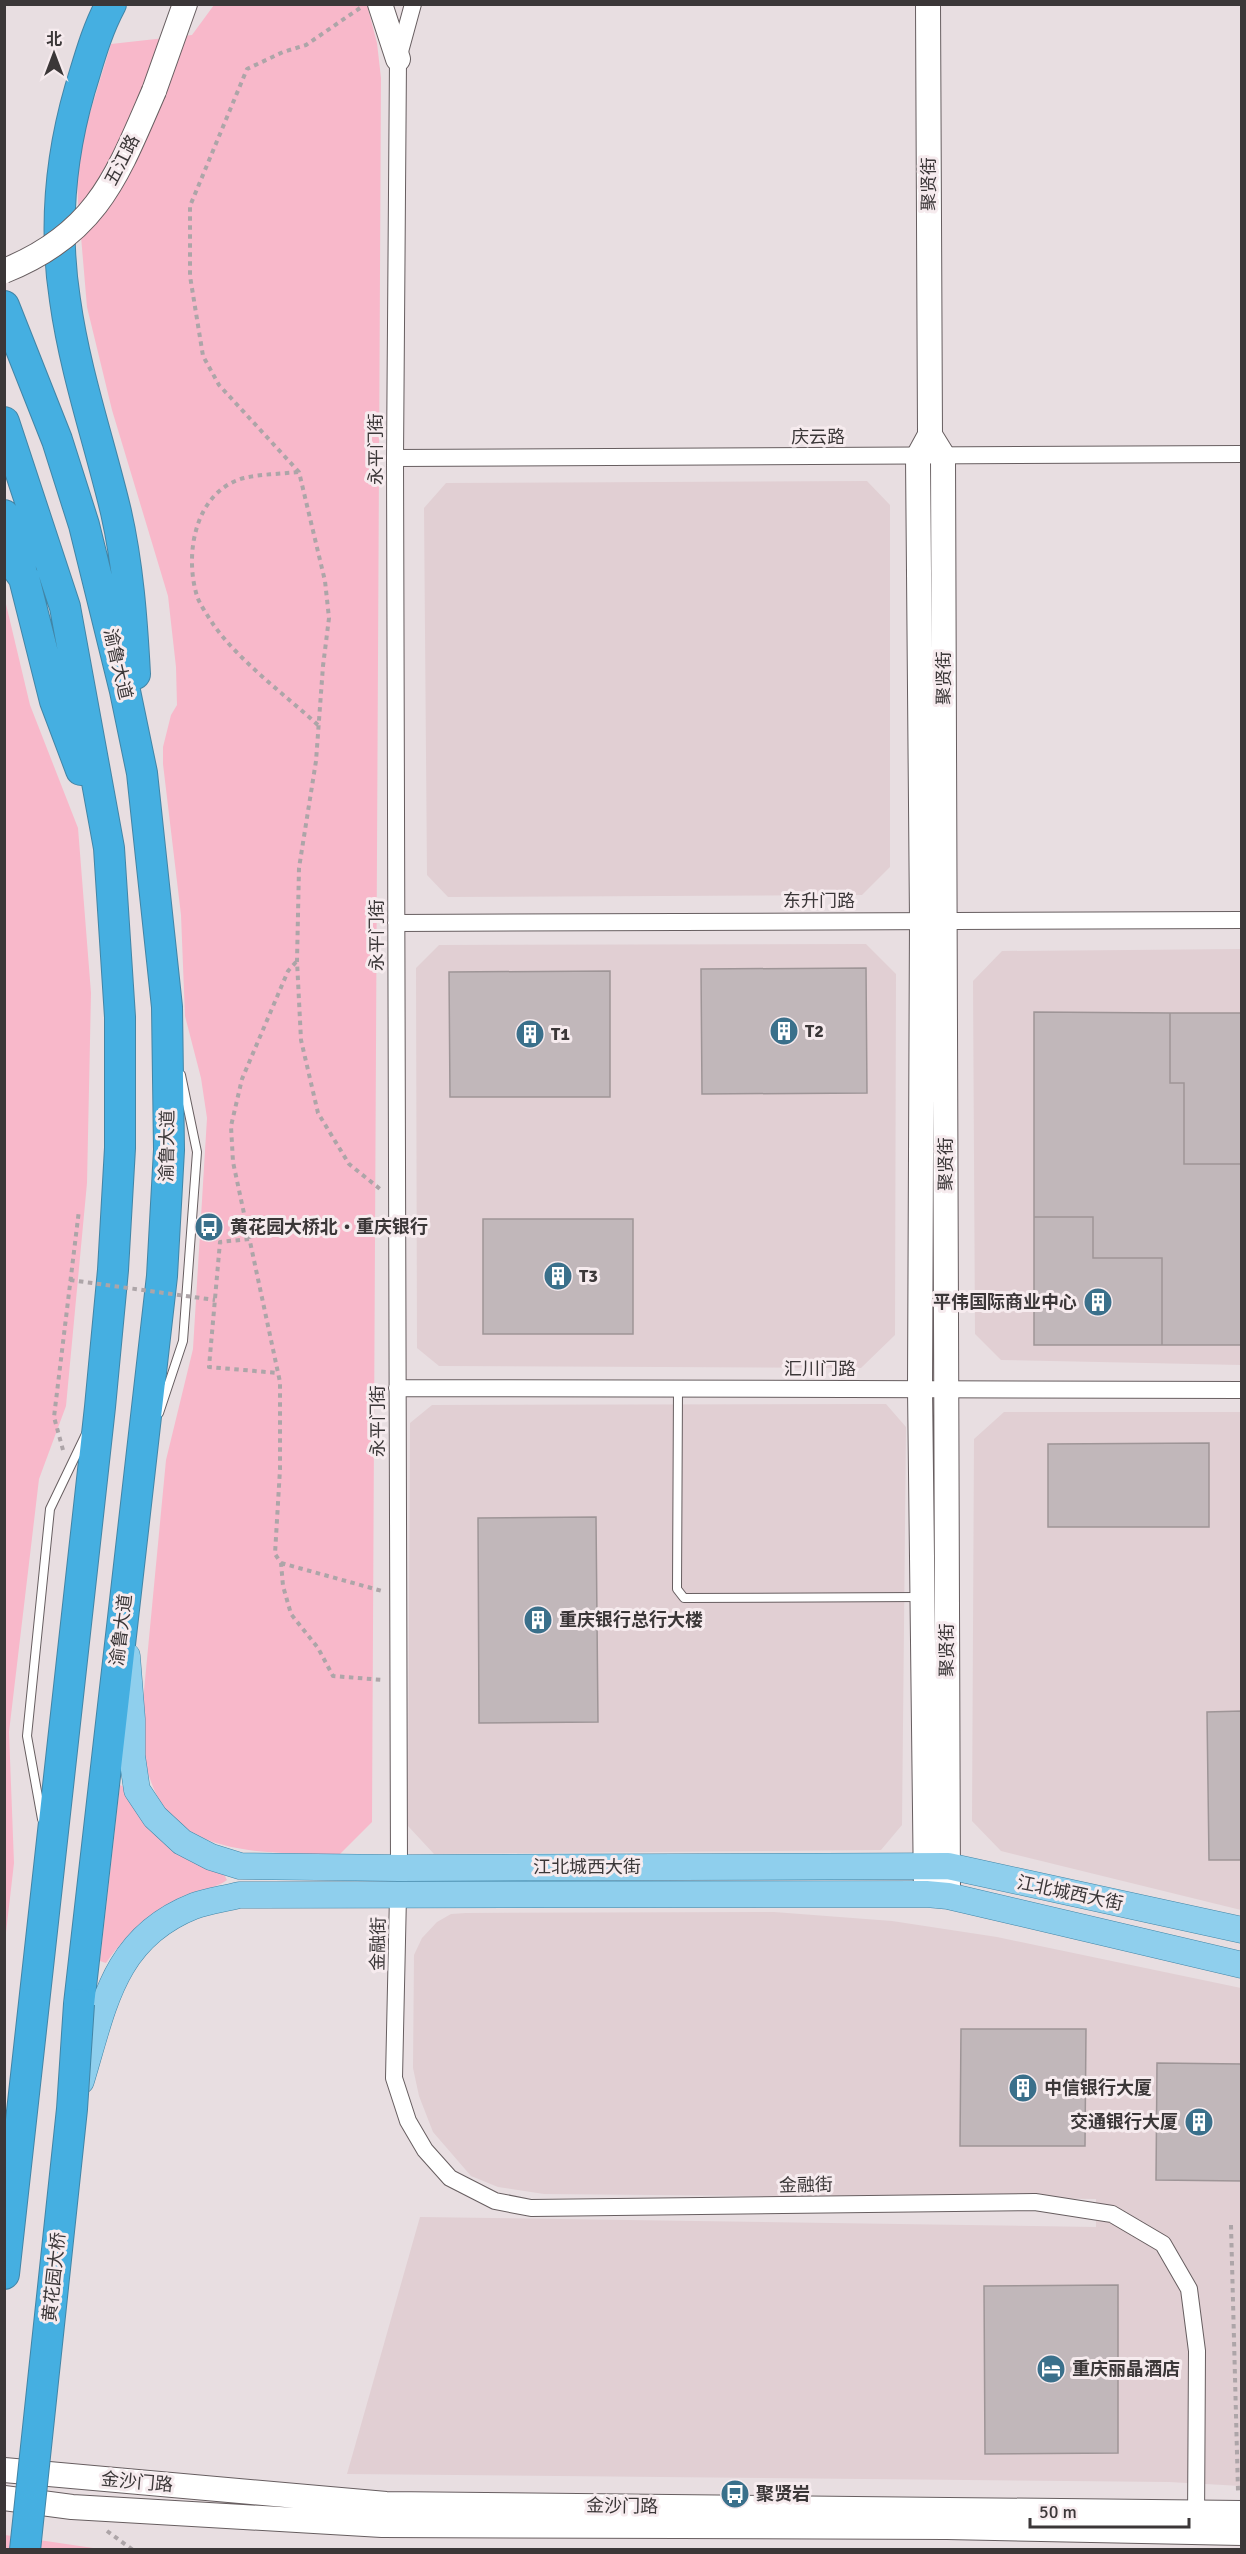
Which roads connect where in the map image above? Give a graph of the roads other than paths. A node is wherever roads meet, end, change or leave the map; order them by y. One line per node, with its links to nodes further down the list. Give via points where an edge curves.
1 (197, 4): 6 (street)
2 (380, 4): 7 (street)
3 (413, 4): 7 (street, 永平门街)
4 (928, 4): 11 (street, 聚贤街)
5 (104, 13): 19 (highway, via 65,149 59,220 61,263 73,345 125,557)
6 (181, 15): 8 (street, 五江路, bridge, via 154,91 107,190 84,220 56,246)
7 (398, 59): 15 (street, 永平门街)
8 (4, 271)
9 (4, 306): 19 (highway, 渝鲁大道, via 57,440 84,525)
10 (4, 422): 20 (highway, via 65,607)
11 (930, 435): 13 (street); 14 (street)
12 (1242, 454): 14 (street, 庆云路)
13 (918, 456): 14 (street, 庆云路); 15 (street, 庆云路); 21 (street, 聚贤街)
14 (943, 456): 22 (street, 聚贤街)
15 (395, 458): 24 (street, 永平门街)
16 (4, 515): 18 (highway)
17 (4, 550): 18 (highway)
18 (24, 578): 20 (highway, via 56,701)
19 (142, 773): 25 (highway, 渝鲁大道)
20 (110, 848): 31 (highway, via 120,1017 120,1148)
21 (922, 920): 22 (street, 东升门路); 24 (street, 东升门路); 28 (street, 聚贤街)
22 (946, 920): 23 (street, 东升门路); 29 (street, 聚贤街)
23 (1242, 920)
24 (396, 923): 26 (street, 永平门街)
25 (167, 1007): 32 (lane, via 197,1152 183,1341); 34 (highway, 渝鲁大道, via 169,1150 162,1264)
26 (398, 1388): 27 (street, 汇川门路); 39 (street, 永平门街)
27 (678, 1388): 28 (street, 汇川门路); 35 (lane, via 677,1590 684,1598)
28 (920, 1389): 29 (street, 汇川门路); 35 (street, 聚贤街)
29 (946, 1389): 30 (street, 汇川门路); 38 (street, 聚贤街)
30 (1242, 1390)
31 (100, 1407): 37 (highway); 37 (lane, via 50,1509 27,1736)
32 (157, 1420)
33 (153, 1431): 34 (lane)
34 (139, 1476): 36 (highway, 渝鲁大道)
35 (922, 1596): 38 (street, 聚贤街)
36 (124, 1608): 39 (main road, 江北城西大街, via 132,1756 137,1790 154,1816 182,1842 240,1866); 44 (highway, 渝鲁大道)
37 (50, 1863): 45 (highway)
38 (937, 1866): 39 (main road, 江北城西大街); 41 (street, 聚贤街); 42 (main road, 江北城西大街)
39 (399, 1868)
40 (398, 1895): 41 (main road, 江北城西大街); 44 (main road, 江北城西大街, via 239,1895 195,1906 164,1922 140,1941); 49 (street, 金融街, via 394,2078 408,2121 425,2150 450,2178 495,2201 531,2208 1035,2202 1112,2214 1163,2244 1189,2289 1197,2351)
41 (937, 1895): 43 (main road, 江北城西大街)
42 (1242, 1930)
43 (1242, 1965)
44 (92, 2005): 50 (highway, 黄花园大桥, bridge, via 72,2109)
45 (4, 2274)
46 (4, 2469): 49 (street, 金沙门路, via 386,2504)
47 (4, 2498): 49 (street, 金沙门路, via 72,2507 382,2525 947,2527)
48 (1241, 2520): 49 (street, 金沙门路)
49 (1196, 2522)
50 (25, 2550)

